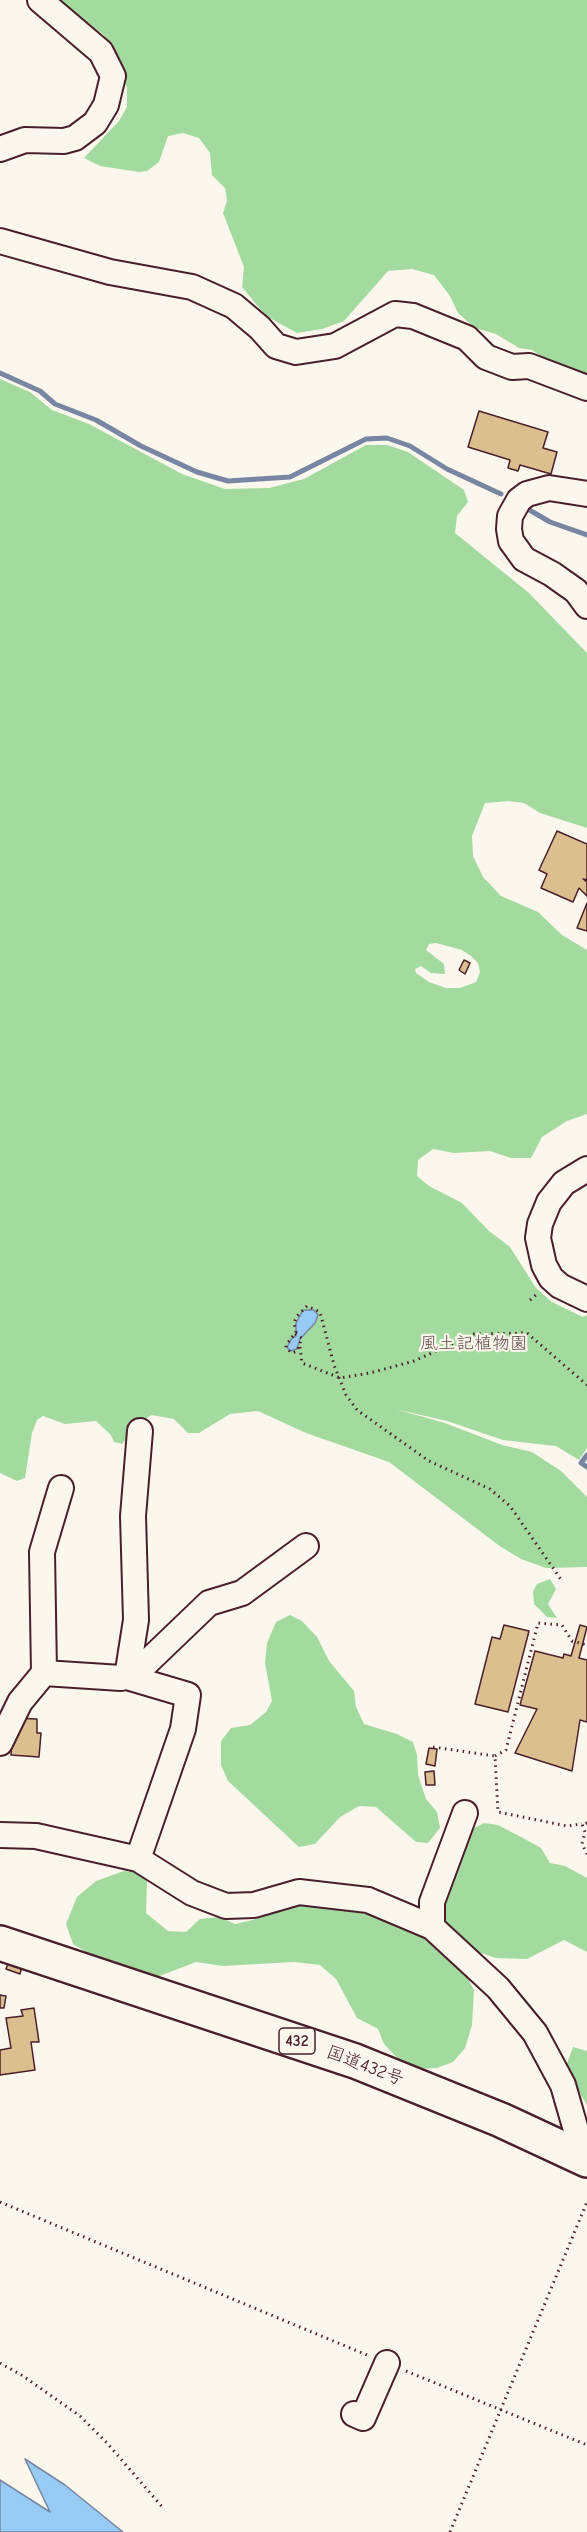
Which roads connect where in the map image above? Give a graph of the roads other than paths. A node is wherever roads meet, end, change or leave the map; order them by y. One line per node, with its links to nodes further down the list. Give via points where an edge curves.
1 (40, 0): 2 (street, via 101,52 113,76 106,105 95,123 75,138 25,140)
2 (0, 149)
3 (0, 241): 4 (street, via 110,272 192,287 234,306 276,346 296,352 335,346 395,314 413,316 467,338 486,357 512,366 529,366)
4 (587, 388)
5 (587, 494): 6 (street, via 549,488 527,494 513,511 509,529 511,542 524,559 576,591)
6 (587, 606)
7 (587, 1169): 8 (street, via 564,1183 549,1202 538,1238 551,1278)
8 (587, 1299)
9 (140, 1431): 13 (street, via 133,1515 136,1620)
10 (61, 1488): 12 (street, via 42,1552)
11 (306, 1546): 13 (street, via 242,1593 209,1603 136,1673)
12 (44, 1673): 13 (street); 14 (street, via 20,1702)
13 (127, 1677): 17 (street, via 188,1695 183,1729)
14 (0, 1743)
15 (465, 1813): 18 (street, via 432,1902)
16 (0, 1835): 17 (street, via 36,1836)
17 (138, 1859): 18 (street, via 192,1893 226,1906 254,1905 299,1892 368,1900)
18 (432, 1928): 20 (street, via 498,1988 535,2033 563,2085)
19 (0, 1943): 20 (highway, 国道432号 / 432, via 355,2061)
20 (580, 2156)
21 (387, 2363): 22 (street, via 363,2418)
22 (354, 2414)

